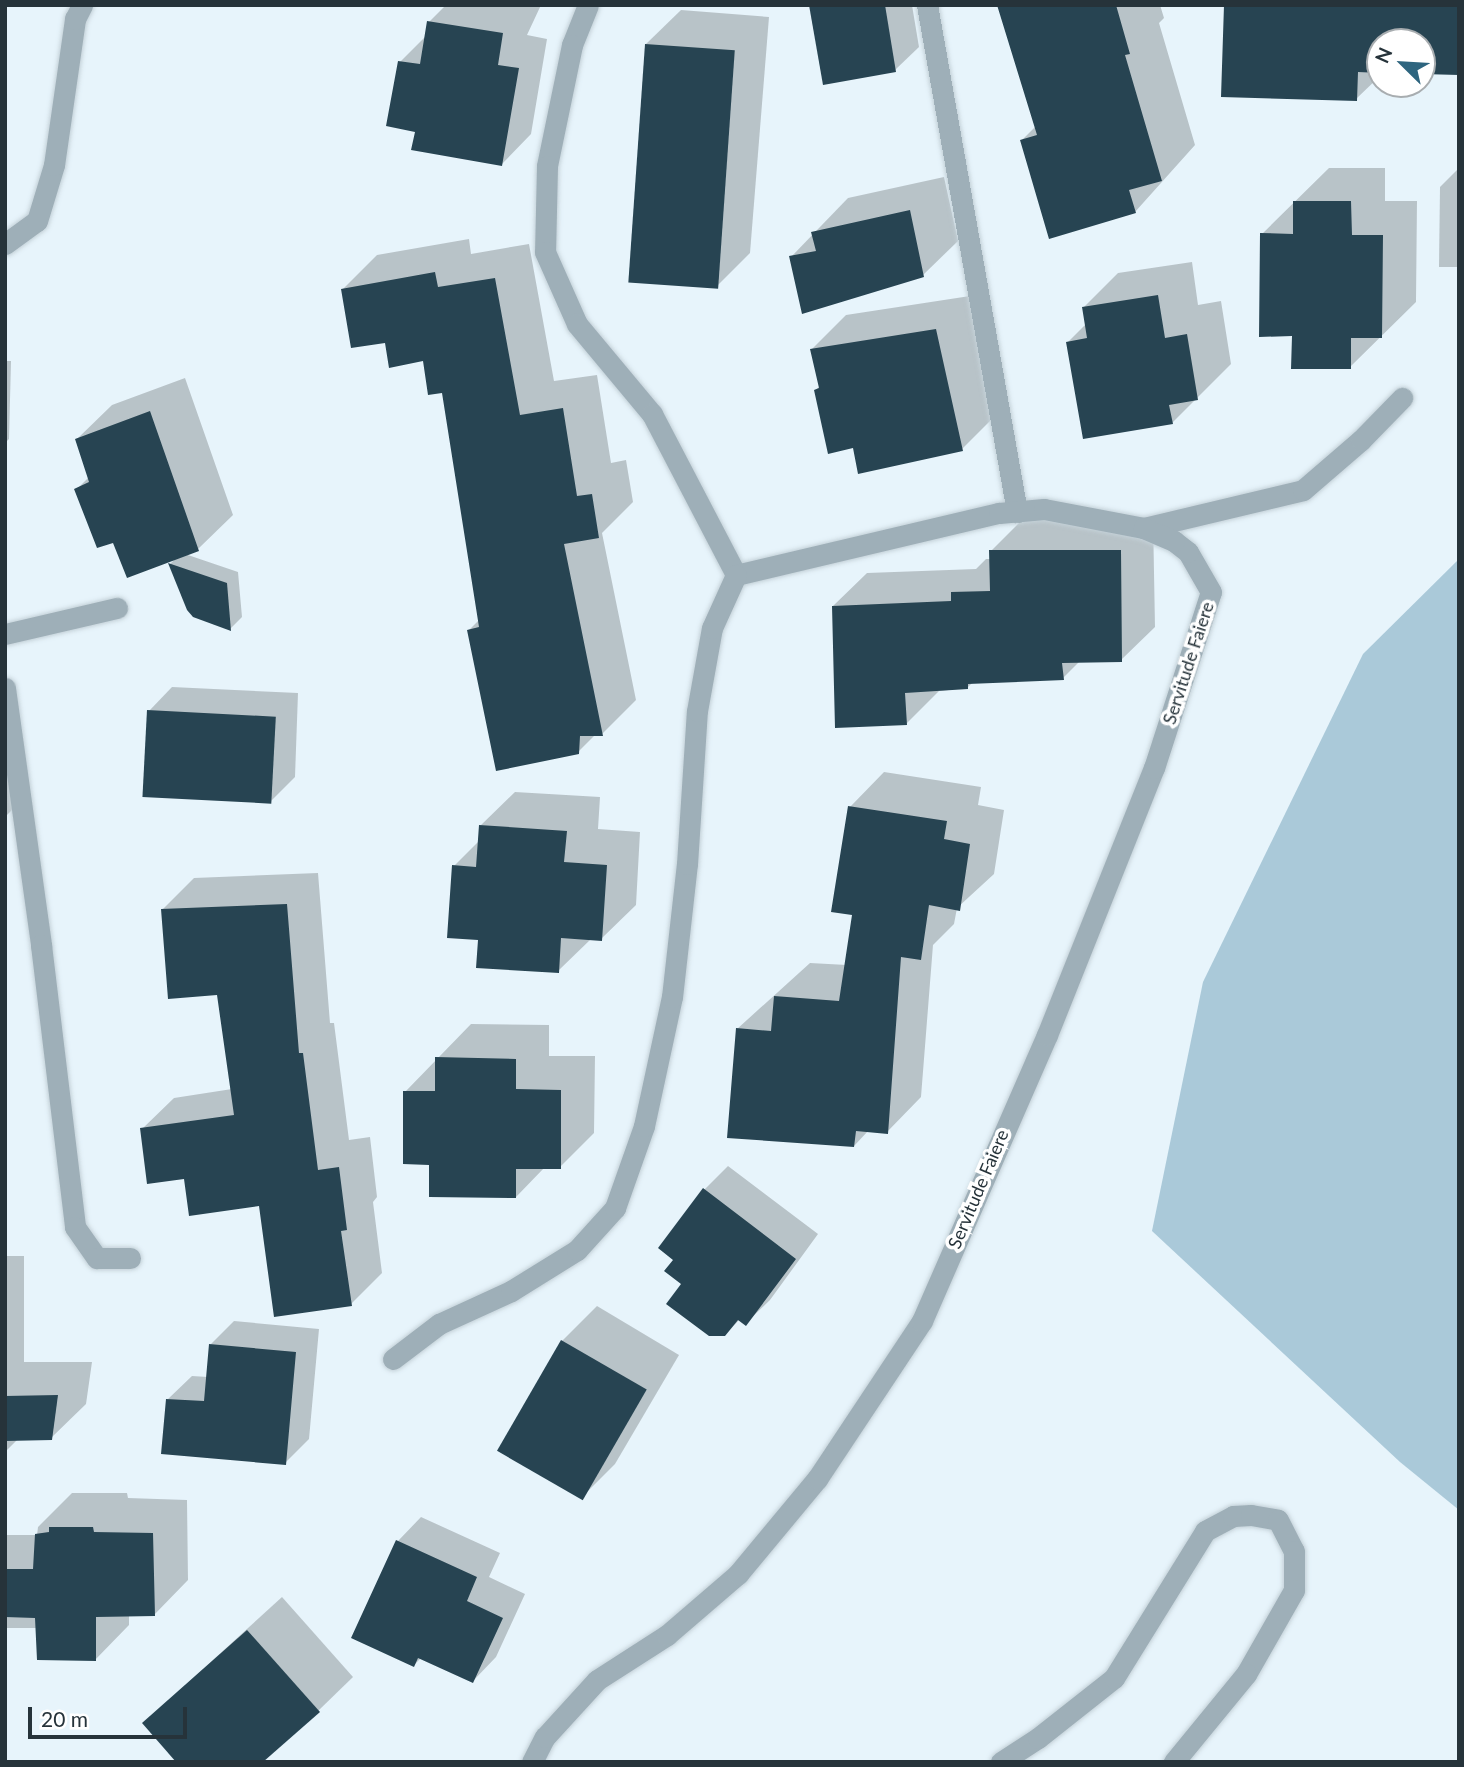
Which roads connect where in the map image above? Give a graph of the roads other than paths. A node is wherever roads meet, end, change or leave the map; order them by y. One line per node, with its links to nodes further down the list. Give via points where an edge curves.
1 (82, 5): 4 (street, via 75,19 54,166 37,221)
2 (587, 5): 8 (street, via 572,44 547,166 545,252 577,324 652,414)
3 (927, 5): 6 (street)
4 (5, 244)
5 (1402, 398): 7 (street, via 1303,490)
6 (1017, 512): 7 (street, via 1044,509); 8 (street)
7 (1144, 528): 14 (street, Servitude Faiere, via 1188,552 1211,592 1154,768 1047,1035 922,1321 817,1479 738,1574 667,1634 597,1681 545,1737)
8 (736, 575): 13 (street, via 712,628 697,711 672,997 643,1126 615,1208 577,1250 511,1291 439,1324)
9 (117, 608): 10 (street)
10 (5, 634)
11 (5, 688): 12 (street, via 75,1227 97,1258)
12 (130, 1258)
13 (393, 1359)
14 (532, 1762)
15 (1000, 1762): 16 (street, via 1114,1678 1205,1531 1233,1516 1278,1520 1294,1551 1294,1590 1246,1674)
16 (1174, 1762)

